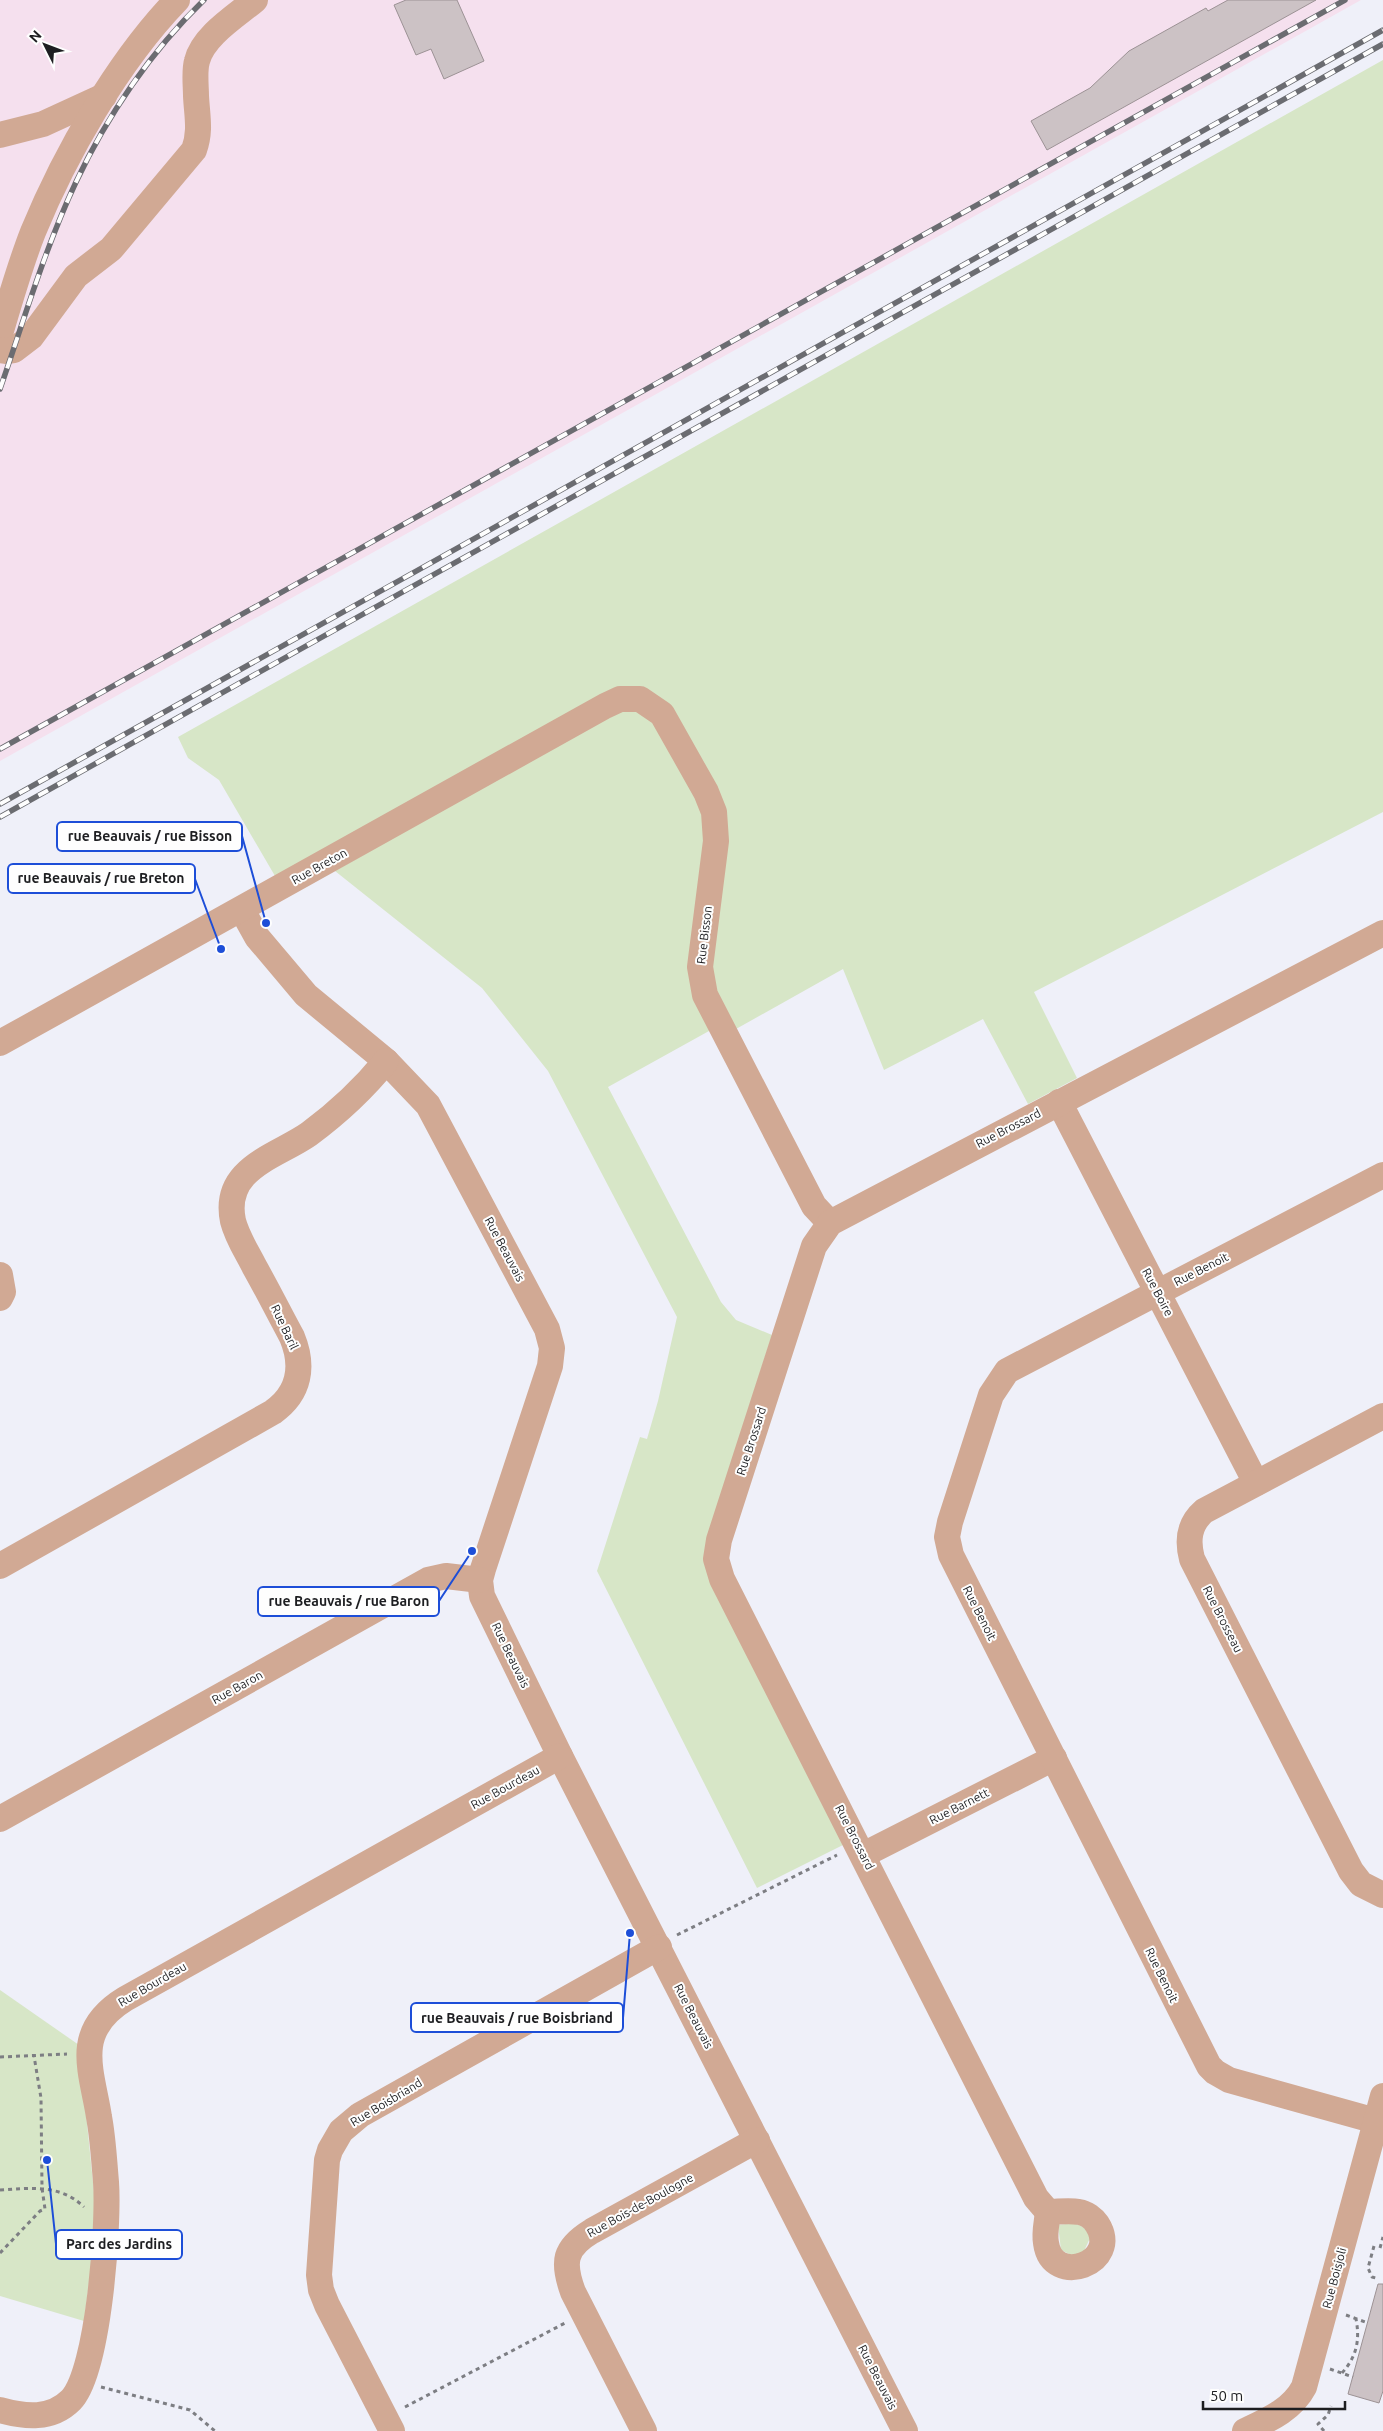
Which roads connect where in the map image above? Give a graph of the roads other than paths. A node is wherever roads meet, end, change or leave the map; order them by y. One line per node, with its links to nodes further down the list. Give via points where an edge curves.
1 (177, 0): 3 (street, via 128,60)
2 (255, 0): 6 (street, via 222,27 208,42 197,62 196,97 200,123 194,150 111,249 76,276 22,346 14,350)
3 (104, 96): 4 (street, via 43,124); 5 (street, via 64,167 33,232)
4 (0, 134)
5 (0, 334)
6 (0, 350)
7 (640, 699): 8 (street, Rue Breton, via 620,699 605,706); 14 (street, Rue Bisson, via 667,721 706,792 717,821 700,967 704,994 814,1206)
8 (242, 910): 10 (street, Rue Breton); 11 (street, Rue Beauvais, via 257,937 306,995)
9 (1383, 933): 12 (street, Rue Brossard)
10 (0, 1043)
11 (386, 1061): 20 (street, Rue Baril, via 371,1079 309,1134 251,1168 242,1178 233,1198 232,1215 237,1232 298,1353 298,1378 290,1398 273,1412); 21 (street, Rue Beauvais, via 428,1105 547,1329 552,1348 550,1366)
12 (1059, 1102): 14 (street, Rue Brossard); 16 (street, Rue Boire)
13 (1383, 1174): 16 (street, Rue Benoit)
14 (830, 1223): 25 (street, Rue Brossard, via 814,1246 719,1540 716,1559 722,1579)
15 (0, 1275): 17 (street, via 3,1292)
16 (1157, 1292): 19 (street, Rue Boire); 23 (street, Rue Benoit, via 1018,1364 1001,1378 991,1395 948,1530 951,1555)
17 (0, 1298)
18 (1383, 1416): 19 (street, Rue Brosseau)
19 (1256, 1483): 26 (street, Rue Brosseau, via 1198,1516 1188,1540 1191,1554 1351,1871 1361,1884)
20 (0, 1566)
21 (480, 1580): 22 (street, Rue Beauvais, via 482,1596); 24 (street, Rue Baron, via 446,1576 428,1580)
22 (560, 1756): 27 (street, Rue Beauvais); 32 (street, Rue Bourdeau, via 124,1999 104,2015 95,2029 89,2053 100,2121 108,2218 104,2264 87,2366 77,2392 55,2411 28,2417)
23 (1054, 1758): 25 (street, Rue Barnett); 29 (street, Rue Benoit, via 1209,2066 1229,2080)
24 (0, 1819)
25 (855, 1852): 31 (street, Rue Brossard, via 1036,2198)
26 (1383, 1895)
27 (664, 1943): 30 (street, Rue Beauvais); 33 (street, Rue Boisbriand, via 360,2115 335,2139 327,2160 319,2283 327,2305)
28 (1383, 2096): 29 (street, Rue Boisjoli)
29 (1376, 2121): 36 (street, Rue Boisjoli, via 1304,2387 1283,2411)
30 (757, 2140): 34 (street, Rue Bois-de-Boulogne, via 582,2238 568,2256 566,2275 573,2292); 35 (street, Rue Beauvais)
31 (1048, 2212)
32 (0, 2410)
33 (392, 2431)
34 (644, 2431)
35 (905, 2431)
36 (1246, 2431)

